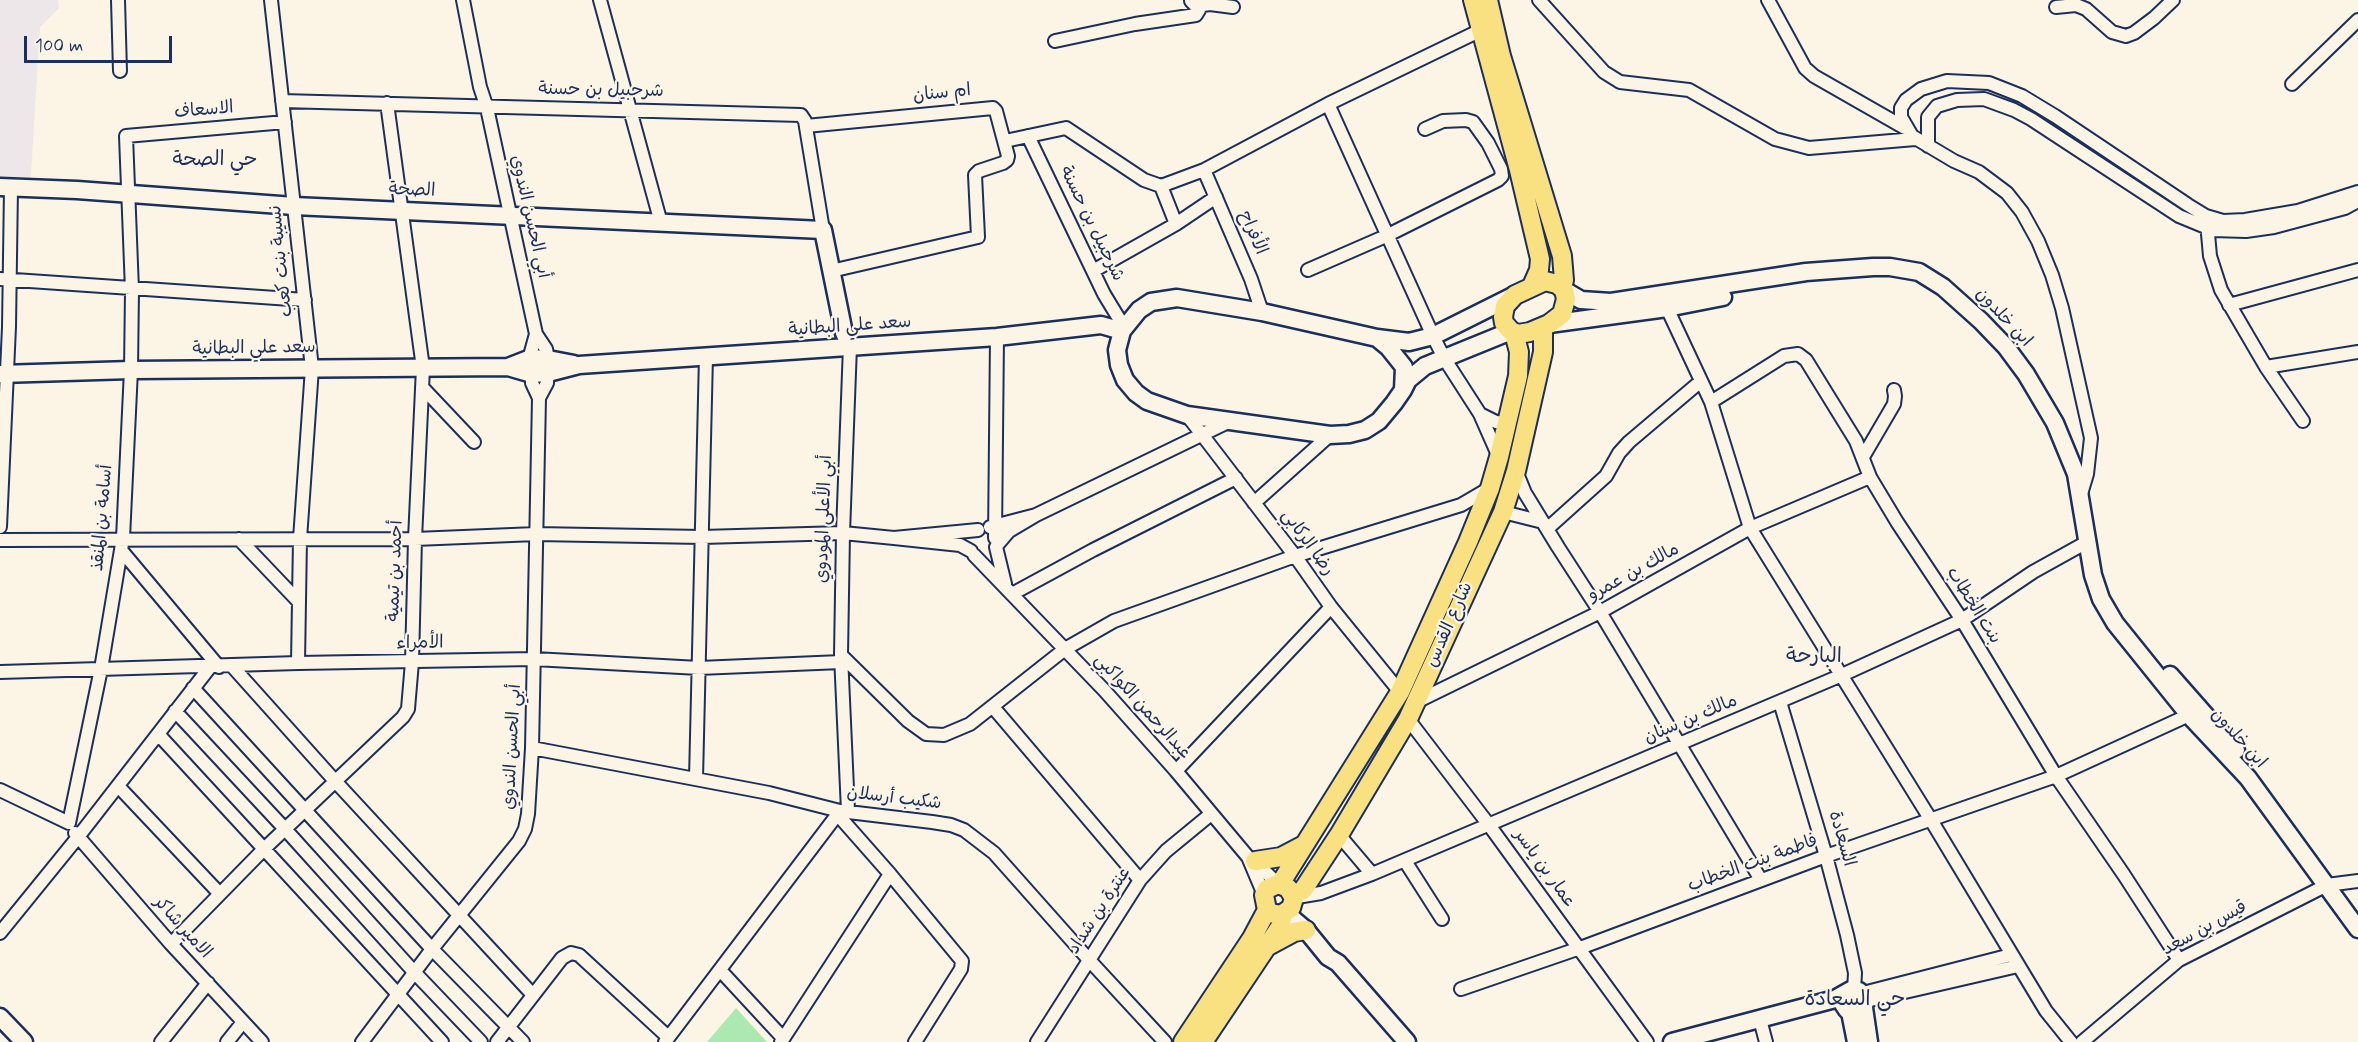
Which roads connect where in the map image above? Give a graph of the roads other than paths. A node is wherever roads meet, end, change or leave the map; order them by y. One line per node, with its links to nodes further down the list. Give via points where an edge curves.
1 (118, 0): 16 (street)
2 (270, 0): 18 (street, نسيبة بنت كعب)
3 (463, 0): 21 (street, أبي الحسن الندوي)
4 (600, 0): 22 (street)
5 (1473, 0): 14 (main road)
6 (1488, 0): 42 (main road)
7 (1539, 0): 29 (street, via 1604,72 1620,82 1689,90 1775,139 1809,148)
8 (1768, 0): 25 (street, via 1805,68)
9 (2173, 0): 12 (street, via 2126,36 2112,32 2076,5)
10 (1193, 3): 11 (street); 15 (street, via 1199,10 1196,15)
11 (1233, 7)
12 (2056, 7)
13 (2358, 20): 17 (street)
14 (1479, 31): 20 (street); 42 (main road)
15 (1055, 41)
16 (120, 71)
17 (2292, 84)
18 (282, 101): 19 (street, شرحبيل بن حسنة); 23 (street, نسيبة بنت كعب)
19 (387, 103): 21 (street, شرحبيل بن حسنة); 40 (street, أحمد بن تيمية)
20 (1328, 104): 32 (street); 47 (street)
21 (487, 108): 22 (street, شرحبيل بن حسنة); 41 (street, أبي الحسن الندوي)
22 (631, 109): 24 (street, شرحبيل بن حسنة, via 797,114 804,117); 44 (street)
23 (285, 122): 27 (street, الاسعاف); 39 (street, نسيبة بنت كعب)
24 (806, 126): 30 (street, ام سنان, via 988,107 996,111); 46 (street)
25 (1905, 128): 29 (street); 43 (street, via 1901,108 1906,99 1921,89 1947,81 1989,83 2022,96 2055,116)
26 (1425, 129): 47 (street, via 1443,121 1473,122 1488,143 1502,176)
27 (126, 136): 36 (street, أسامة بن المنقذ)
28 (1028, 136): 30 (street); 33 (street, via 1066,128 1144,180); 51 (street, شرحبيل بن حسنة)
29 (1915, 139): 31 (street)
30 (1005, 141): 50 (street, via 1007,160 975,175 978,237)
31 (1928, 146): 43 (street, via 1928,117 1937,106 1984,99 2031,119 2183,219); 96 (street, via 1979,171 2007,193 2038,241 2062,308 2091,438)
32 (1204, 170): 33 (street); 37 (street, الأفراح)
33 (1161, 186): 45 (street)
34 (6, 188): 36 (main road, الصحة); 52 (street)
35 (2358, 192): 43 (street, via 2298,211)
36 (129, 193): 39 (main road, الصحة); 54 (street, أسامة بن المنقذ)
37 (1216, 197): 45 (street); 59 (street, الأفراح)
38 (2358, 201): 43 (street, via 2274,227 2228,232)
39 (294, 206): 40 (main road, الصحة); 56 (street, نسيبة بنت كعب)
40 (401, 210): 41 (main road, الصحة); 73 (street, أحمد بن تيمية)
41 (510, 215): 44 (main road, الصحة); 63 (street, أبي الحسن الندوي)
42 (1541, 221): 53 (main road, via 1562,256); 55 (main road, via 1539,270)
43 (2207, 222): 58 (street, via 2210,256)
44 (661, 223): 46 (main road, الصحة)
45 (1176, 224): 51 (street)
46 (823, 231): 50 (main road, أبي الأعلى المودوي)
47 (1386, 236): 48 (street); 64 (street)
48 (1308, 270)
49 (2358, 270): 58 (street)
50 (831, 271): 67 (main road, أبي الأعلى المودوي)
51 (1093, 271): 61 (street, شرحبيل بن حسنة)
52 (5, 279): 54 (street); 76 (street)
53 (1563, 289): 55 (main road, via 1552,281); 57 (main road, via 1592,302); 60 (main road, via 1566,299 1562,314)
54 (132, 290): 56 (street); 75 (street, أسامة بن المنقذ)
55 (1524, 291): 62 (main road, via 1503,311 1504,323); 64 (main road)
56 (305, 300): 72 (street, نسيبة بنت كعب)
57 (1666, 301): 60 (main road); 77 (street); 96 (main road, ابن خلدون, via 1806,272 1890,267 1919,272 1943,287 1981,321 2026,374 2055,423 2076,474)
58 (2229, 305): 74 (street)
59 (1262, 312): 61 (main road, via 1166,298 1139,310); 66 (main road)
60 (1546, 326): 62 (main road, via 1524,334); 92 (main road, شارع القدس)
61 (1123, 329): 65 (main road, سعد علي البطانية, via 1101,325); 83 (main road, via 1118,350 1125,380 1147,401)
62 (1513, 332): 70 (main road); 86 (main road, via 1519,361)
63 (536, 334): 71 (street, أبي الحسن الندوي); 71 (street, أبي الحسن الندوي, via 546,349)
64 (1433, 336): 66 (main road, via 1409,342); 70 (street)
65 (997, 337): 67 (main road, سعد علي البطانية); 111 (street, عبدالرحمن الكواكبي)
66 (1377, 338): 79 (main road, via 1404,367)
67 (850, 346): 69 (main road, سعد علي البطانية); 104 (street, أبي الأعلى المودوي)
68 (2358, 352): 74 (street)
69 (706, 356): 71 (main road, سعد علي البطانية); 106 (street)
70 (1444, 358): 79 (main road, via 1415,373); 82 (street)
71 (540, 366): 73 (main road, سعد علي البطانية); 105 (street, أبي الحسن الندوي, via 532,383 539,398)
72 (312, 368): 73 (main road, سعد علي البطانية); 75 (main road, سعد علي البطانية); 110 (street, نسيبة بنت كعب)
73 (423, 368): 78 (street, أحمد بن تيمية)
74 (2266, 368): 85 (street)
75 (131, 370): 76 (main road, سعد علي البطانية); 114 (street, أسامة بن المنقذ)
76 (3, 374): 101 (street)
77 (1701, 381): 81 (street); 100 (street, via 1629,442 1606,476)
78 (422, 387): 89 (street); 107 (street, أحمد بن تيمية)
79 (1403, 390): 87 (main road, via 1378,421 1365,430)
80 (1894, 390): 91 (street, via 1893,404)
81 (1711, 402): 91 (street, بنت الخطاب, via 1780,358 1798,354 1806,360); 102 (street)
82 (1480, 414): 86 (street); 90 (street)
83 (1187, 415): 84 (main road); 88 (street, رضا الركابي)
84 (1230, 421): 87 (main road); 88 (street)
85 (2302, 421)
86 (1507, 423): 90 (main road)
87 (1330, 435): 97 (street)
88 (1203, 436): 94 (street, رضا الركابي); 99 (street)
89 (474, 442)
90 (1499, 457): 95 (main road)
91 (1863, 457): 93 (street, بنت الخطاب)
92 (1516, 471): 98 (main road, شارع القدس); 100 (street)
93 (1870, 477): 102 (street, مالك بن عمرو); 122 (street, بنت الخطاب)
94 (1236, 478): 97 (street, رضا الركابي); 118 (street)
95 (1490, 488): 116 (street, via 1461,505); 135 (main road)
96 (2079, 500): 113 (main road, ابن خلدون)
97 (1254, 503): 116 (street, رضا الركابي)
98 (1503, 512): 100 (street); 139 (main road, شارع القدس)
99 (1036, 515): 111 (street); 111 (street)
100 (1545, 525): 121 (street)
101 (0, 527)
102 (1750, 528): 121 (street, مالك بن عمرو); 133 (street)
103 (979, 530): 108 (street); 111 (street, via 989,531); 115 (street, via 969,539)
104 (843, 533): 106 (street); 108 (street); 125 (street, أبي الأعلى المودوي)
105 (536, 534): 106 (street); 107 (street); 124 (street, أبي الحسن الندوي)
106 (702, 537): 130 (street)
107 (415, 538): 110 (street); 126 (street, أحمد بن تيمية)
108 (894, 538): 115 (street, via 960,545)
109 (239, 539): 110 (street); 114 (street); 119 (street)
110 (300, 539): 119 (street, نسيبة بنت كعب)
111 (996, 539): 115 (street, via 987,557); 118 (street, عبدالرحمن الكواكبي)
112 (0, 540): 114 (street)
113 (2087, 542): 117 (main road, ابن خلدون); 122 (street, مالك بن سنان)
114 (122, 544): 129 (street); 131 (street, أسامة بن المنقذ)
115 (972, 553): 118 (street, عبدالرحمن الكواكبي)
116 (1295, 556): 120 (street, رضا الركابي); 123 (street, via 1114,621)
117 (2093, 575): 140 (main road, ابن خلدون, via 2115,623); 142 (main road, ابن خلدون, via 2120,616)
118 (1009, 590): 123 (street, عبدالرحمن الكواكبي)
119 (299, 602): 127 (street, نسيبة بنت كعب)
120 (1331, 606): 135 (street, رضا الركابي); 145 (street)
121 (1600, 612): 139 (street, مالك بن عمرو); 143 (street)
122 (1962, 621): 133 (street, مالك بن سنان); 146 (street, بنت الخطاب)
123 (1065, 649): 137 (street); 145 (street, عبدالرحمن الكواكبي)
124 (534, 659): 126 (street, الأمراء); 130 (street, الأمراء); 144 (street, أبي الحسن الندوي)
125 (842, 659): 130 (street, الأمراء); 137 (street, via 926,734 944,735); 152 (street, أبي الأعلى المودوي)
126 (412, 662): 127 (street, الأمراء); 148 (street, أحمد بن تيمية, via 405,714)
127 (298, 663): 128 (street, الأمراء)
128 (232, 666): 129 (street, الأمراء); 148 (street)
129 (214, 667): 131 (street, الأمراء); 134 (street)
130 (699, 668): 147 (street)
131 (101, 669): 132 (street, الأمراء); 155 (street, أسامة بن المنقذ)
132 (0, 672)
133 (1842, 675): 136 (street, مالك بن سنان); 154 (street)
134 (193, 688): 138 (street); 151 (street)
135 (1400, 692): 160 (main road)
136 (1780, 702): 143 (street, مالك بن سنان); 162 (street, السعادة)
137 (993, 707): 167 (street)
138 (175, 711): 141 (street); 157 (street)
139 (1412, 711): 156 (street, عمار بن ياسر); 158 (main road, شارع القدس)
140 (2190, 715): 142 (main road, ابن خلدون); 146 (street, فاطمة بنت الخطاب)
141 (158, 734): 149 (street); 161 (street)
142 (2217, 735): 170 (main road, ابن خلدون, via 2276,800)
143 (1680, 744): 156 (street, مالك بن سنان); 168 (street)
144 (532, 748): 147 (street, شكيب أرسلان); 174 (street, أبي الحسن الندوي, via 524,835)
145 (1176, 771): 153 (street, عبدالرحمن الكواكبي)
146 (2056, 776): 154 (street, فاطمة بنت الخطاب); 184 (street, بنت الخطاب)
147 (696, 779): 152 (street, شكيب أرسلان)
148 (335, 781): 151 (street, أحمد بن تيمية); 174 (street)
149 (118, 786): 159 (street); 171 (street)
150 (0, 790): 155 (street)
151 (305, 810): 157 (street, أحمد بن تيمية); 182 (street)
152 (842, 812): 165 (street); 185 (street, شكيب أرسلان, via 951,825 976,837); 187 (street)
153 (1211, 814): 163 (street, عبدالرحمن الكواكبي); 167 (street, عنترة بن شداد)
154 (1931, 820): 162 (street, فاطمة بنت الخطاب); 183 (street)
155 (69, 823): 159 (street, الامير شاكر)
156 (1489, 825): 164 (street, مالك بن سنان); 181 (street, عمار بن ياسر)
157 (285, 829): 161 (street, أحمد بن تيمية); 188 (street)
158 (1339, 835): 166 (street); 172 (main road, شارع القدس, via 1303,890)
159 (78, 837): 178 (street); 179 (street, الامير شاكر)
160 (1306, 843): 163 (main road, via 1281,857); 172 (main road)
161 (265, 848): 171 (street, أحمد بن تيمية); 192 (street)
162 (1826, 856): 168 (street, فاطمة بنت الخطاب); 193 (street, السعادة, via 1856,972)
163 (1251, 859): 172 (street); 172 (street)
164 (1405, 861): 166 (street, مالك بن سنان); 175 (street)
165 (890, 874): 200 (street); 211 (street, via 962,961 961,969)
166 (1371, 874): 172 (street, مالك بن سنان, via 1321,893)
167 (1140, 880): 185 (street, عنترة بن شداد)
168 (1761, 880): 181 (street, فاطمة بنت الخطاب)
169 (2358, 881): 170 (street)
170 (2332, 884): 173 (main road, ابن خلدون); 176 (main road, ابن خلدون); 184 (street, قيس بن سعد)
171 (220, 894): 179 (street, أحمد بن تيمية)
172 (1282, 899): 177 (main road); 180 (main road, شارع القدس, via 1280,927); 186 (main road, via 1335,951); 214 (main road)
173 (2358, 911)
174 (459, 915): 182 (street, أبي الحسن الندوي); 191 (street)
175 (1442, 919)
176 (2358, 929)
177 (1306, 930): 180 (main road); 186 (main road)
178 (0, 933)
179 (171, 944): 189 (street, الامير شاكر)
180 (1267, 947): 215 (main road, شارع القدس)
181 (1580, 948): 190 (street, فاطمة بنت الخطاب); 217 (street, عمار بن ياسر)
182 (432, 949): 188 (street, أبي الحسن الندوي); 196 (street)
183 (2015, 960): 193 (street); 222 (street, via 2046,1011)
184 (2179, 960): 223 (street, قيس بن سعد)
185 (1090, 961): 212 (street, عنترة بن شداد); 213 (street, شكيب أرسلان)
186 (1338, 963): 216 (main road)
187 (720, 970): 199 (street); 200 (street)
188 (415, 973): 192 (street, أبي الحسن الندوي); 208 (street)
189 (208, 983): 195 (street, الامير شاكر); 203 (street)
190 (1461, 989)
191 (532, 995): 196 (street); 199 (street, via 565,956 577,953)
192 (399, 996): 206 (street, أبي الحسن الندوي); 207 (street)
193 (1856, 1001): 198 (main road); 218 (main road, via 1835,999); 220 (main road, السعادة); 221 (main road, السعادة)
194 (0, 1017): 202 (main road)
195 (243, 1022): 204 (street); 205 (street, الامير شاكر)
196 (508, 1026): 209 (street); 210 (street)
197 (0, 1033): 201 (main road)
198 (1764, 1034): 219 (main road)
199 (666, 1040)
200 (782, 1040)
201 (9, 1042)
202 (24, 1042)
203 (161, 1042)
204 (227, 1042)
205 (262, 1042)
206 (362, 1042)
207 (442, 1042)
208 (481, 1042)
209 (497, 1042)
210 (523, 1042)
211 (915, 1042)
212 (1037, 1042)
213 (1165, 1042)
214 (1183, 1042)
215 (1203, 1042)
216 (1407, 1042)
217 (1647, 1042)
218 (1672, 1042)
219 (1704, 1042)
220 (1856, 1042)
221 (1869, 1042)
222 (2071, 1042)
223 (2082, 1042)

